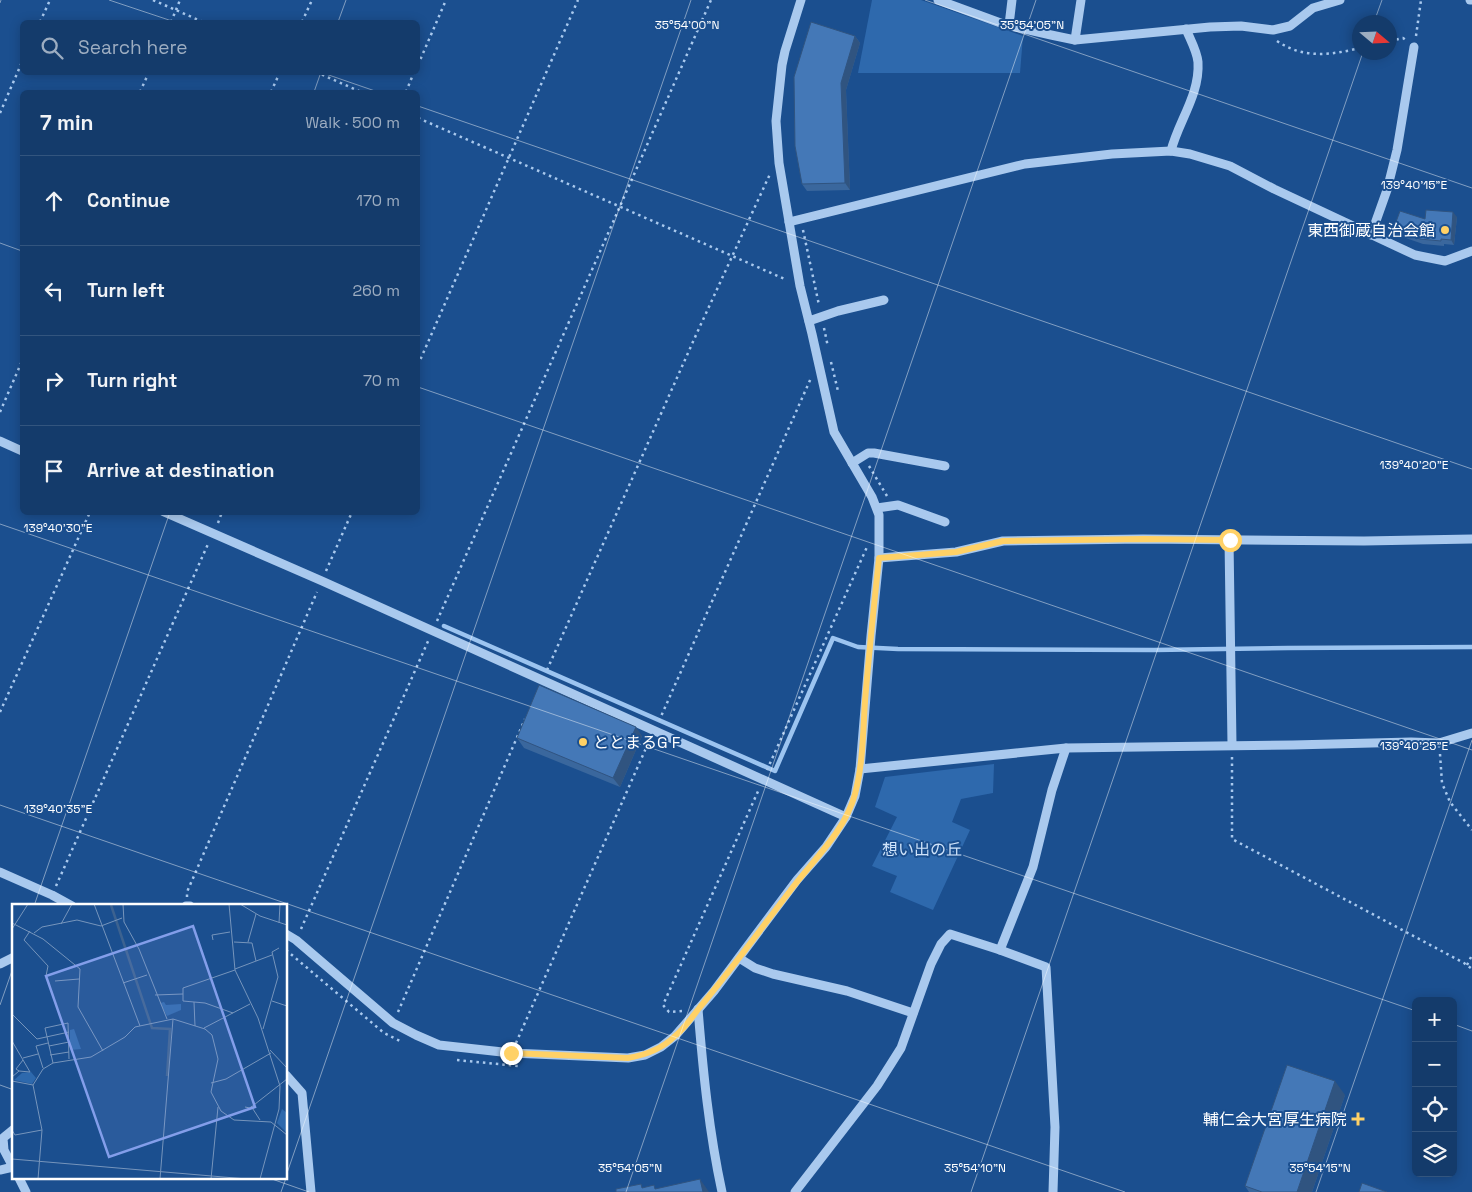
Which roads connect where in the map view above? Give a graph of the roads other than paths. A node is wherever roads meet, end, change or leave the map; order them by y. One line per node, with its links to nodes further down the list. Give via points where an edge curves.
1 (801, 0): 11 (street, via 782,65 776,121)
2 (939, 0): 6 (street)
3 (1012, 0): 6 (street)
4 (1081, 0): 8 (street)
5 (1340, 0): 7 (street, via 1313,8 1290,26 1273,30 1241,26)
6 (1009, 25): 8 (street)
7 (1186, 29): 8 (street); 10 (street, via 1198,60 1197,77 1189,108)
8 (1076, 40)
9 (1414, 47): 12 (street, via 1397,150)
10 (1171, 152): 11 (street, via 1112,154 1025,164); 12 (street, via 1230,166)
11 (789, 222): 15 (street)
12 (1371, 235): 13 (street, via 1430,259 1445,261)
13 (1472, 251)
14 (884, 300): 15 (street)
15 (809, 321): 18 (street, via 834,432)
16 (0, 441): 17 (street)
17 (20, 450)
18 (852, 464): 19 (street, via 868,453 874,453); 20 (street)
19 (945, 466)
20 (877, 508): 22 (street, via 898,505); 25 (street)
21 (171, 515): 30 (street)
22 (945, 522)
23 (1472, 539): 24 (street)
24 (1230, 540): 25 (street, via 1003,541 956,552); 27 (street)
25 (879, 558): 29 (street)
26 (1472, 733): 27 (street, via 1439,742)
27 (1232, 745): 28 (street)
28 (1066, 748): 29 (street); 34 (street, via 1033,867)
29 (860, 769): 30 (street, via 855,796)
30 (846, 817): 36 (street)
31 (0, 872): 32 (street)
32 (68, 904)
33 (288, 935): 38 (street, via 393,1023 439,1045 511,1053 628,1058 645,1055 661,1047 688,1023)
34 (1000, 950): 39 (street, via 950,934 941,944); 48 (street, via 1046,967 1055,1127)
35 (12, 958): 37 (street)
36 (740, 958): 38 (street); 39 (street, via 764,971 847,991)
37 (0, 964)
38 (698, 1009): 46 (street, via 703,1074)
39 (913, 1013): 47 (street, via 900,1048 877,1086)
40 (288, 1077): 45 (street, via 302,1093)
41 (12, 1131): 42 (street, via 3,1138 4,1150)
42 (12, 1166)
43 (20, 1180): 44 (street)
44 (26, 1192)
45 (311, 1192)
46 (722, 1192)
47 (795, 1192)
48 (1053, 1192)

